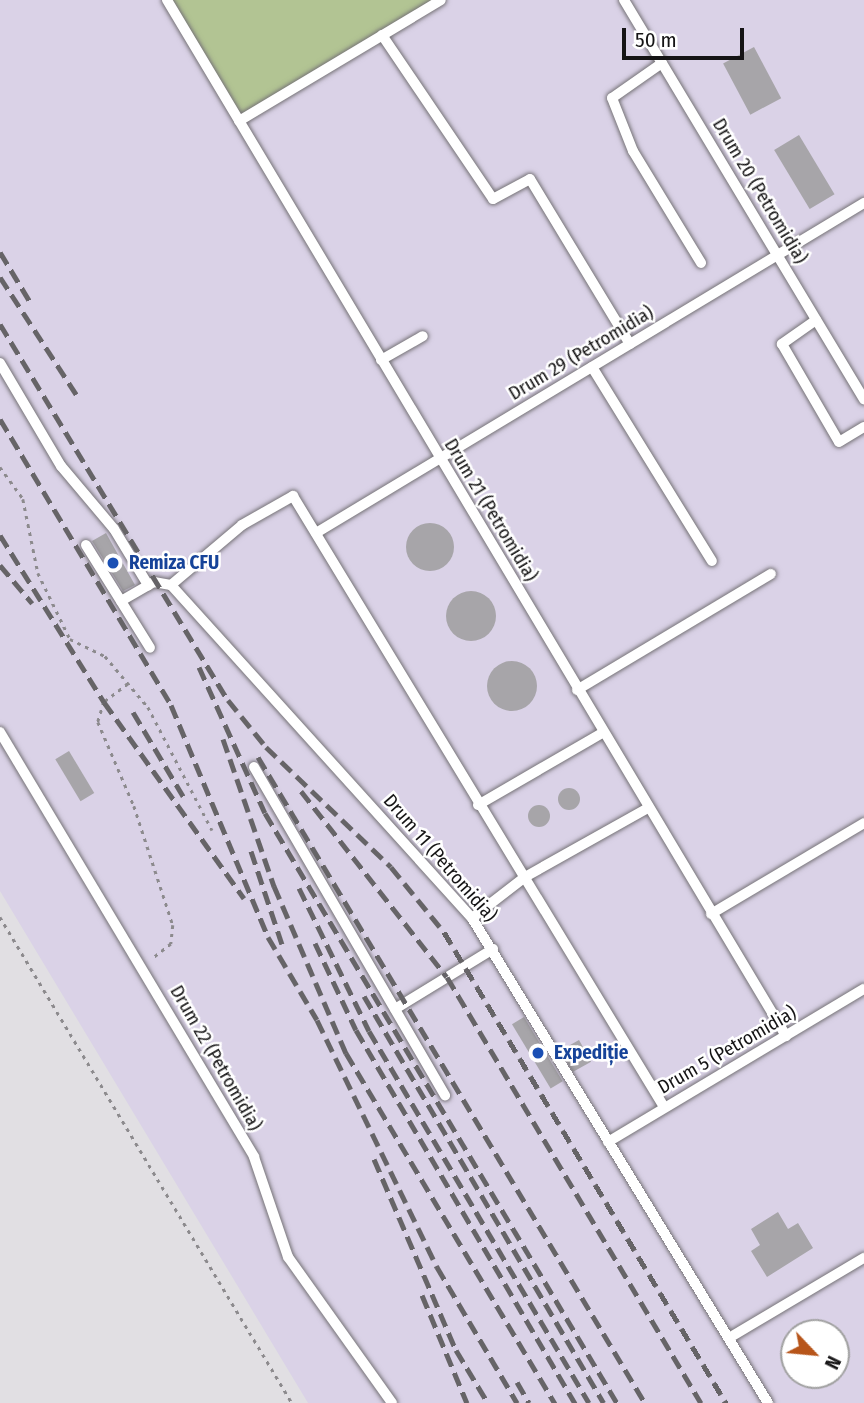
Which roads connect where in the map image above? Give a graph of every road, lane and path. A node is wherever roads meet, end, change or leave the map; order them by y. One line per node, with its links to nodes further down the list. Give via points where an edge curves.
1 (167, 0): 6 (lane, Drum 21 (Petromidia))
2 (442, 0): 4 (lane)
3 (624, 0): 5 (lane, Drum 20 (Petromidia))
4 (382, 35): 6 (lane); 12 (lane, via 492,199 530,179)
5 (662, 63): 8 (lane, Drum 20 (Petromidia)); 9 (lane, via 611,98 633,150)
6 (239, 121): 13 (lane, Drum 21 (Petromidia))
7 (864, 203): 8 (lane, Drum 29 (Petromidia))
8 (778, 254): 10 (lane, Drum 20 (Petromidia)); 12 (lane, Drum 29 (Petromidia))
9 (701, 263)
10 (816, 320): 16 (lane, Drum 20 (Petromidia)); 17 (lane, via 782,344 839,442)
11 (423, 336): 13 (lane)
12 (630, 344): 15 (lane, Drum 29 (Petromidia))
13 (382, 360): 18 (lane, Drum 21 (Petromidia))
14 (0, 363): 24 (lane, via 61,466 114,529)
15 (592, 367): 18 (lane, Drum 29 (Petromidia)); 22 (lane)
16 (864, 400)
17 (864, 427)
18 (440, 459): 20 (lane, Drum 29 (Petromidia)); 29 (lane, Drum 21 (Petromidia))
19 (0, 467): 28 (path, via 23,499 38,573 70,639 105,656)
20 (316, 533): 25 (lane, via 293,496 242,525); 33 (lane)
21 (86, 545): 26 (lane)
22 (712, 561)
23 (771, 574): 29 (lane)
24 (148, 585): 25 (lane); 26 (lane)
25 (171, 585): 40 (lane, Drum 11 (Petromidia))
26 (121, 601): 27 (lane)
27 (150, 648)
28 (128, 684): 36 (path, via 182,764); 42 (path, via 104,702 98,722 134,806 173,935 163,952)
29 (577, 690): 31 (lane, Drum 21 (Petromidia))
30 (0, 732): 42 (lane, Drum 22 (Petromidia))
31 (602, 733): 33 (lane); 34 (lane, Drum 21 (Petromidia))
32 (254, 767): 44 (lane)
33 (478, 805): 37 (lane)
34 (648, 808): 37 (lane); 38 (lane, Drum 21 (Petromidia))
35 (864, 823): 38 (lane)
36 (212, 830)
37 (525, 877): 40 (lane); 47 (lane)
38 (711, 914): 45 (lane, Drum 21 (Petromidia))
39 (0, 916): 51 (path)
40 (472, 918): 41 (lane, Drum 11 (Petromidia))
41 (494, 949): 44 (lane); 48 (lane, Drum 11 (Petromidia))
42 (141, 965): 52 (lane, Drum 22 (Petromidia), via 263,1175 288,1257)
43 (864, 989): 45 (lane, Drum 5 (Petromidia))
44 (395, 1009): 46 (lane)
45 (786, 1036): 47 (lane, Drum 5 (Petromidia))
46 (445, 1095)
47 (664, 1107): 48 (lane, Drum 5 (Petromidia))
48 (608, 1142): 50 (lane, Drum 11 (Petromidia))
49 (864, 1258): 50 (lane)
50 (729, 1338): 53 (lane, Drum 11 (Petromidia))
51 (292, 1403)
52 (392, 1403)
53 (768, 1403)

